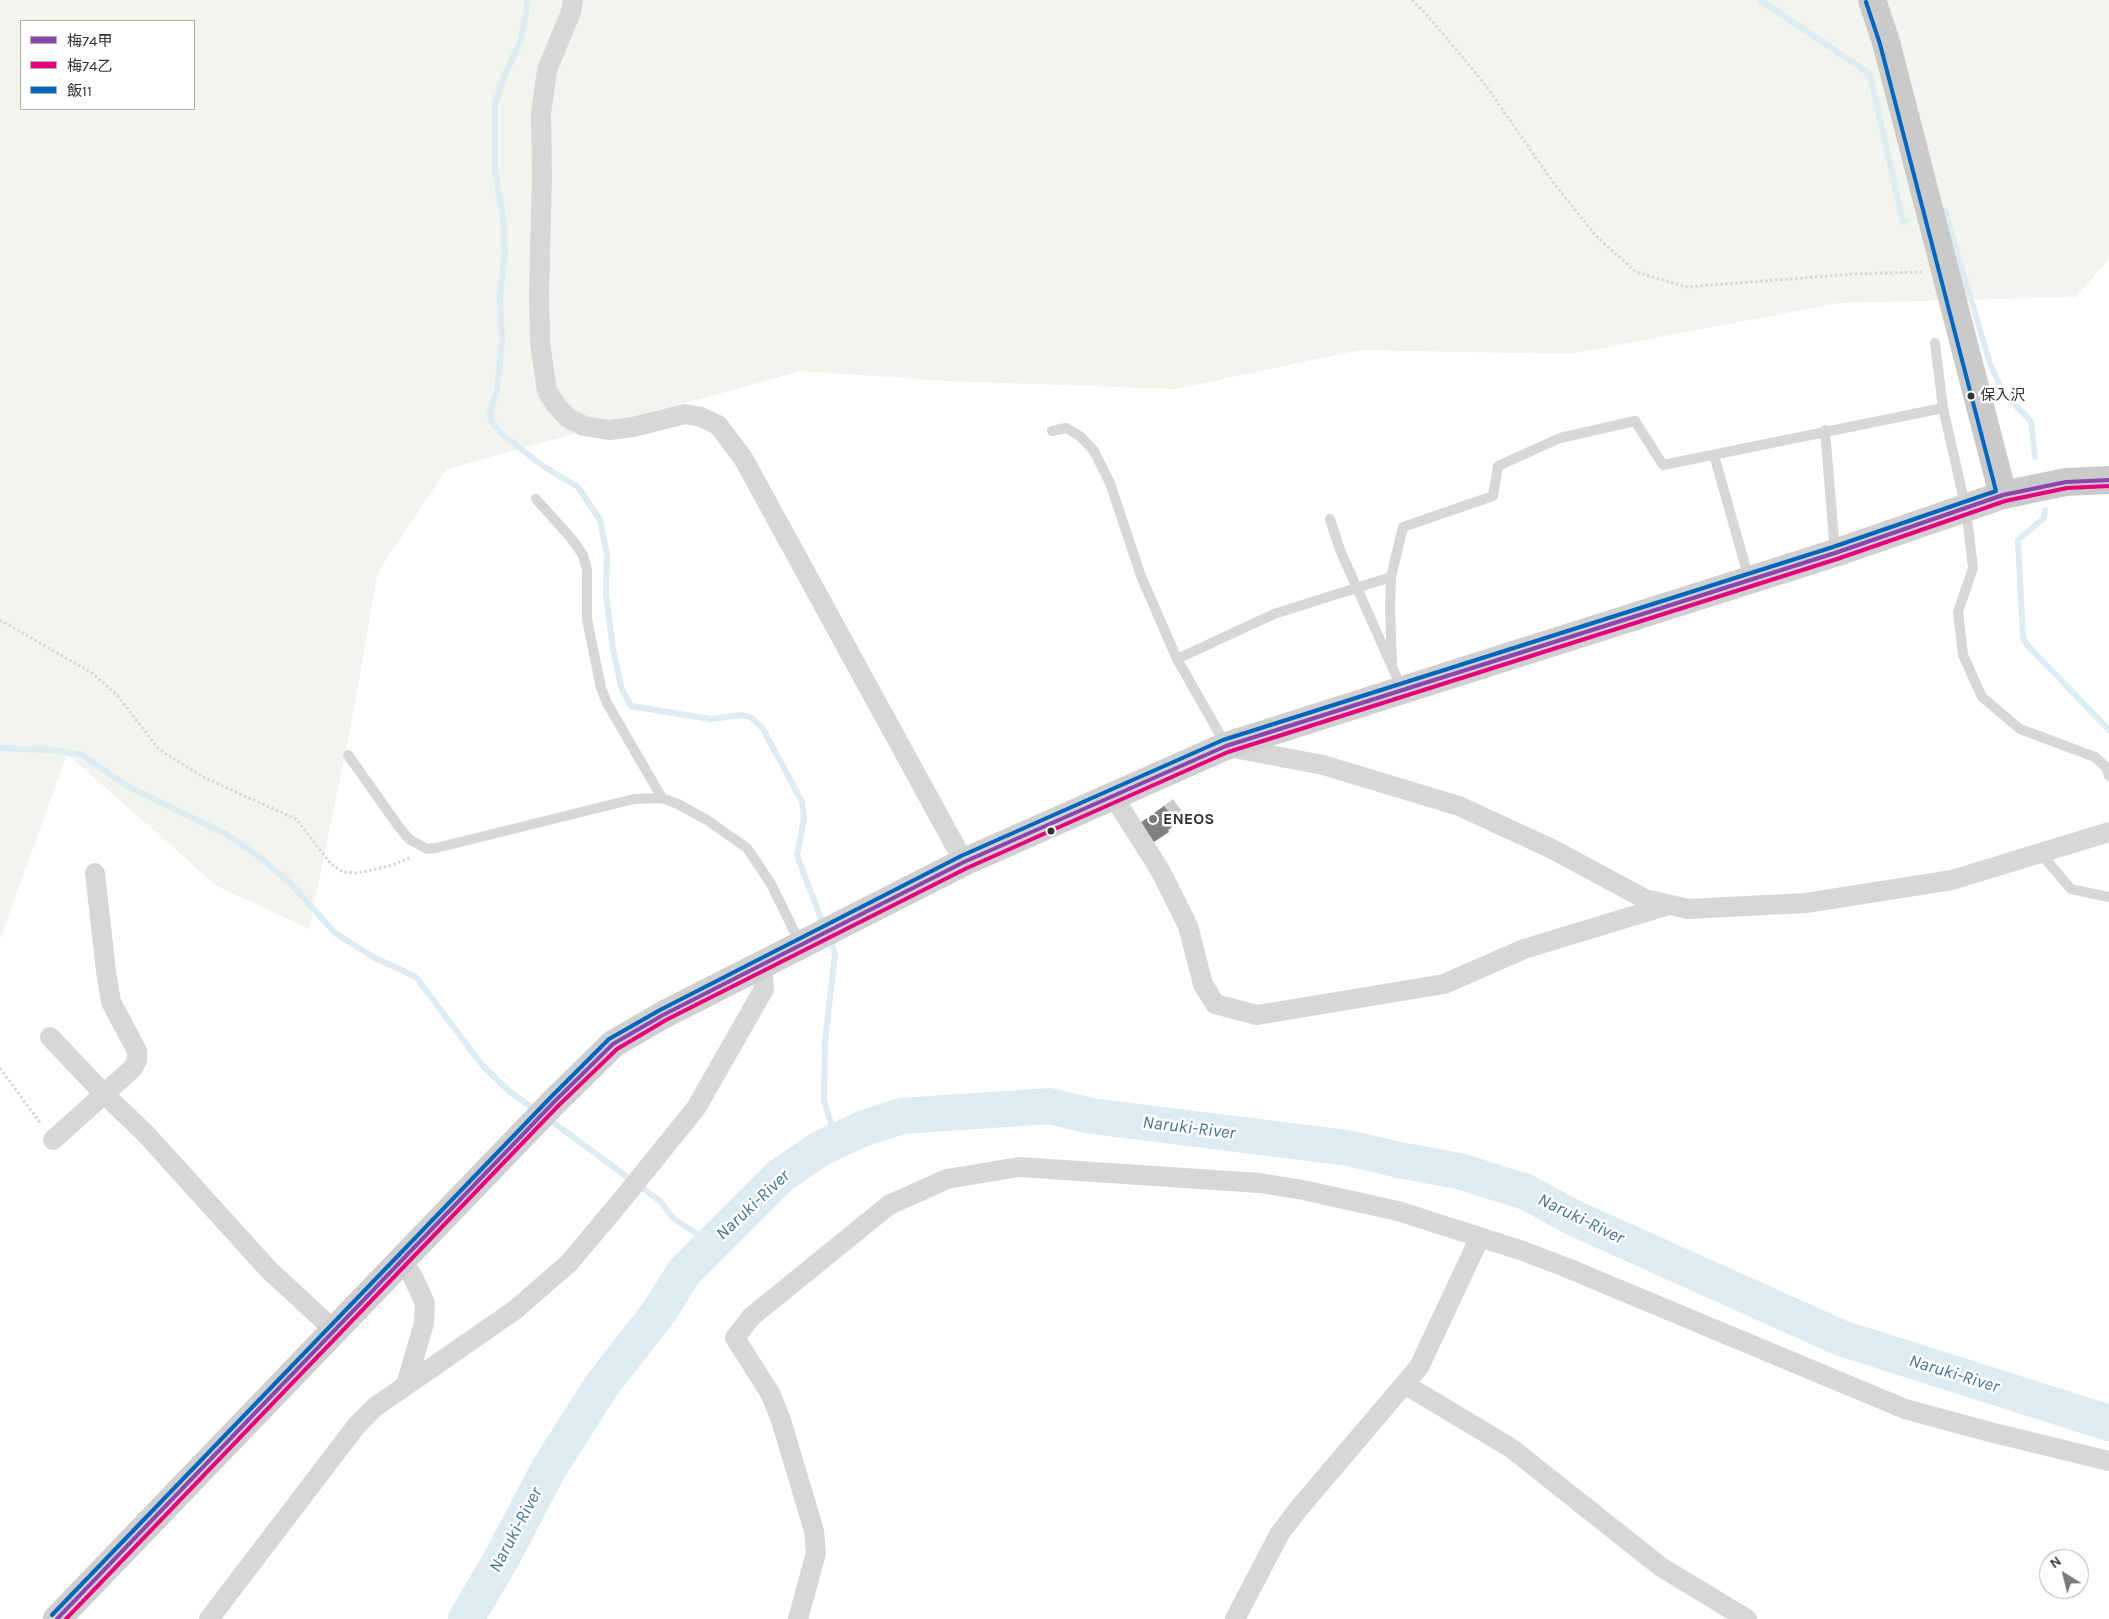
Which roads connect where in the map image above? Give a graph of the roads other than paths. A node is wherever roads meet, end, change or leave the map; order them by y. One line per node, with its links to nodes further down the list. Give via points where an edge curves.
1 (573, 0): 27 (street, via 547,70 541,114 538,294 540,343 547,391 568,418 584,426 609,430 685,414 718,425 743,458)
2 (1872, 0): 9 (main road, via 1886,42)
3 (1935, 343): 4 (lane)
4 (1943, 408): 5 (lane); 11 (lane)
5 (1825, 430): 7 (lane); 13 (lane)
6 (1052, 431): 17 (lane, via 1066,428 1080,436 1094,452 1110,483 1141,576)
7 (1714, 455): 14 (lane, via 1663,465 1635,421 1560,438 1498,466 1493,496 1403,527); 15 (lane)
8 (2109, 480): 9 (main road, via 2066,482)
9 (2004, 495): 11 (main road)
10 (536, 499): 24 (lane, via 583,555 587,570 587,619 602,688 607,703)
11 (1966, 509): 13 (main road); 22 (lane, via 1973,568 1958,612 1963,656 1982,698 2020,729 2095,757 2107,768)
12 (1330, 520): 16 (lane)
13 (1835, 554): 15 (main road)
14 (1391, 577): 16 (lane); 18 (lane)
15 (1749, 580): 19 (main road)
16 (1357, 588): 17 (lane, via 1274,614); 18 (lane)
17 (1178, 659): 20 (lane)
18 (1392, 664): 19 (lane)
19 (1403, 690): 20 (main road)
20 (1226, 746): 23 (main road); 30 (street, via 1323,765 1459,806 1552,849 1645,899)
21 (348, 755): 24 (lane, via 409,839 427,849 634,799)
22 (2109, 776)
23 (1113, 796): 27 (main road); 30 (street, via 1160,870 1188,926 1203,984 1215,1004 1256,1015 1444,984 1524,949)
24 (662, 798): 31 (lane, via 707,820 747,848 770,884)
25 (2109, 832): 26 (street)
26 (2040, 853): 29 (lane, via 2071,889); 30 (street, via 1952,880 1806,903 1688,909)
27 (964, 862): 31 (main road)
28 (95, 874): 34 (street, via 111,1002 137,1051 133,1068)
29 (2109, 897)
30 (1671, 905)
31 (801, 946): 32 (main road)
32 (762, 965): 37 (main road, via 613,1044); 39 (street, via 764,989 696,1108 592,1235 568,1263 515,1310)
33 (50, 1037): 34 (street)
34 (104, 1094): 35 (street); 38 (street, via 145,1133 269,1270)
35 (53, 1140)
36 (1480, 1238): 40 (street, via 1429,1349); 41 (street, via 1564,1267 1905,1409); 44 (street, via 1398,1211 1282,1187 1097,1172 1019,1168 947,1179 889,1205 751,1317 735,1338 770,1393 814,1531 816,1553)
37 (402, 1261): 38 (main road); 39 (street, via 425,1303 424,1323)
38 (335, 1331): 42 (main road)
39 (406, 1385): 43 (street, via 375,1407 357,1425)
40 (1406, 1385): 45 (street, via 1280,1533); 46 (street, via 1511,1448 1661,1567)
41 (2109, 1461)
42 (57, 1619)
43 (209, 1619)
44 (798, 1619)
45 (1235, 1619)
46 (1747, 1619)

